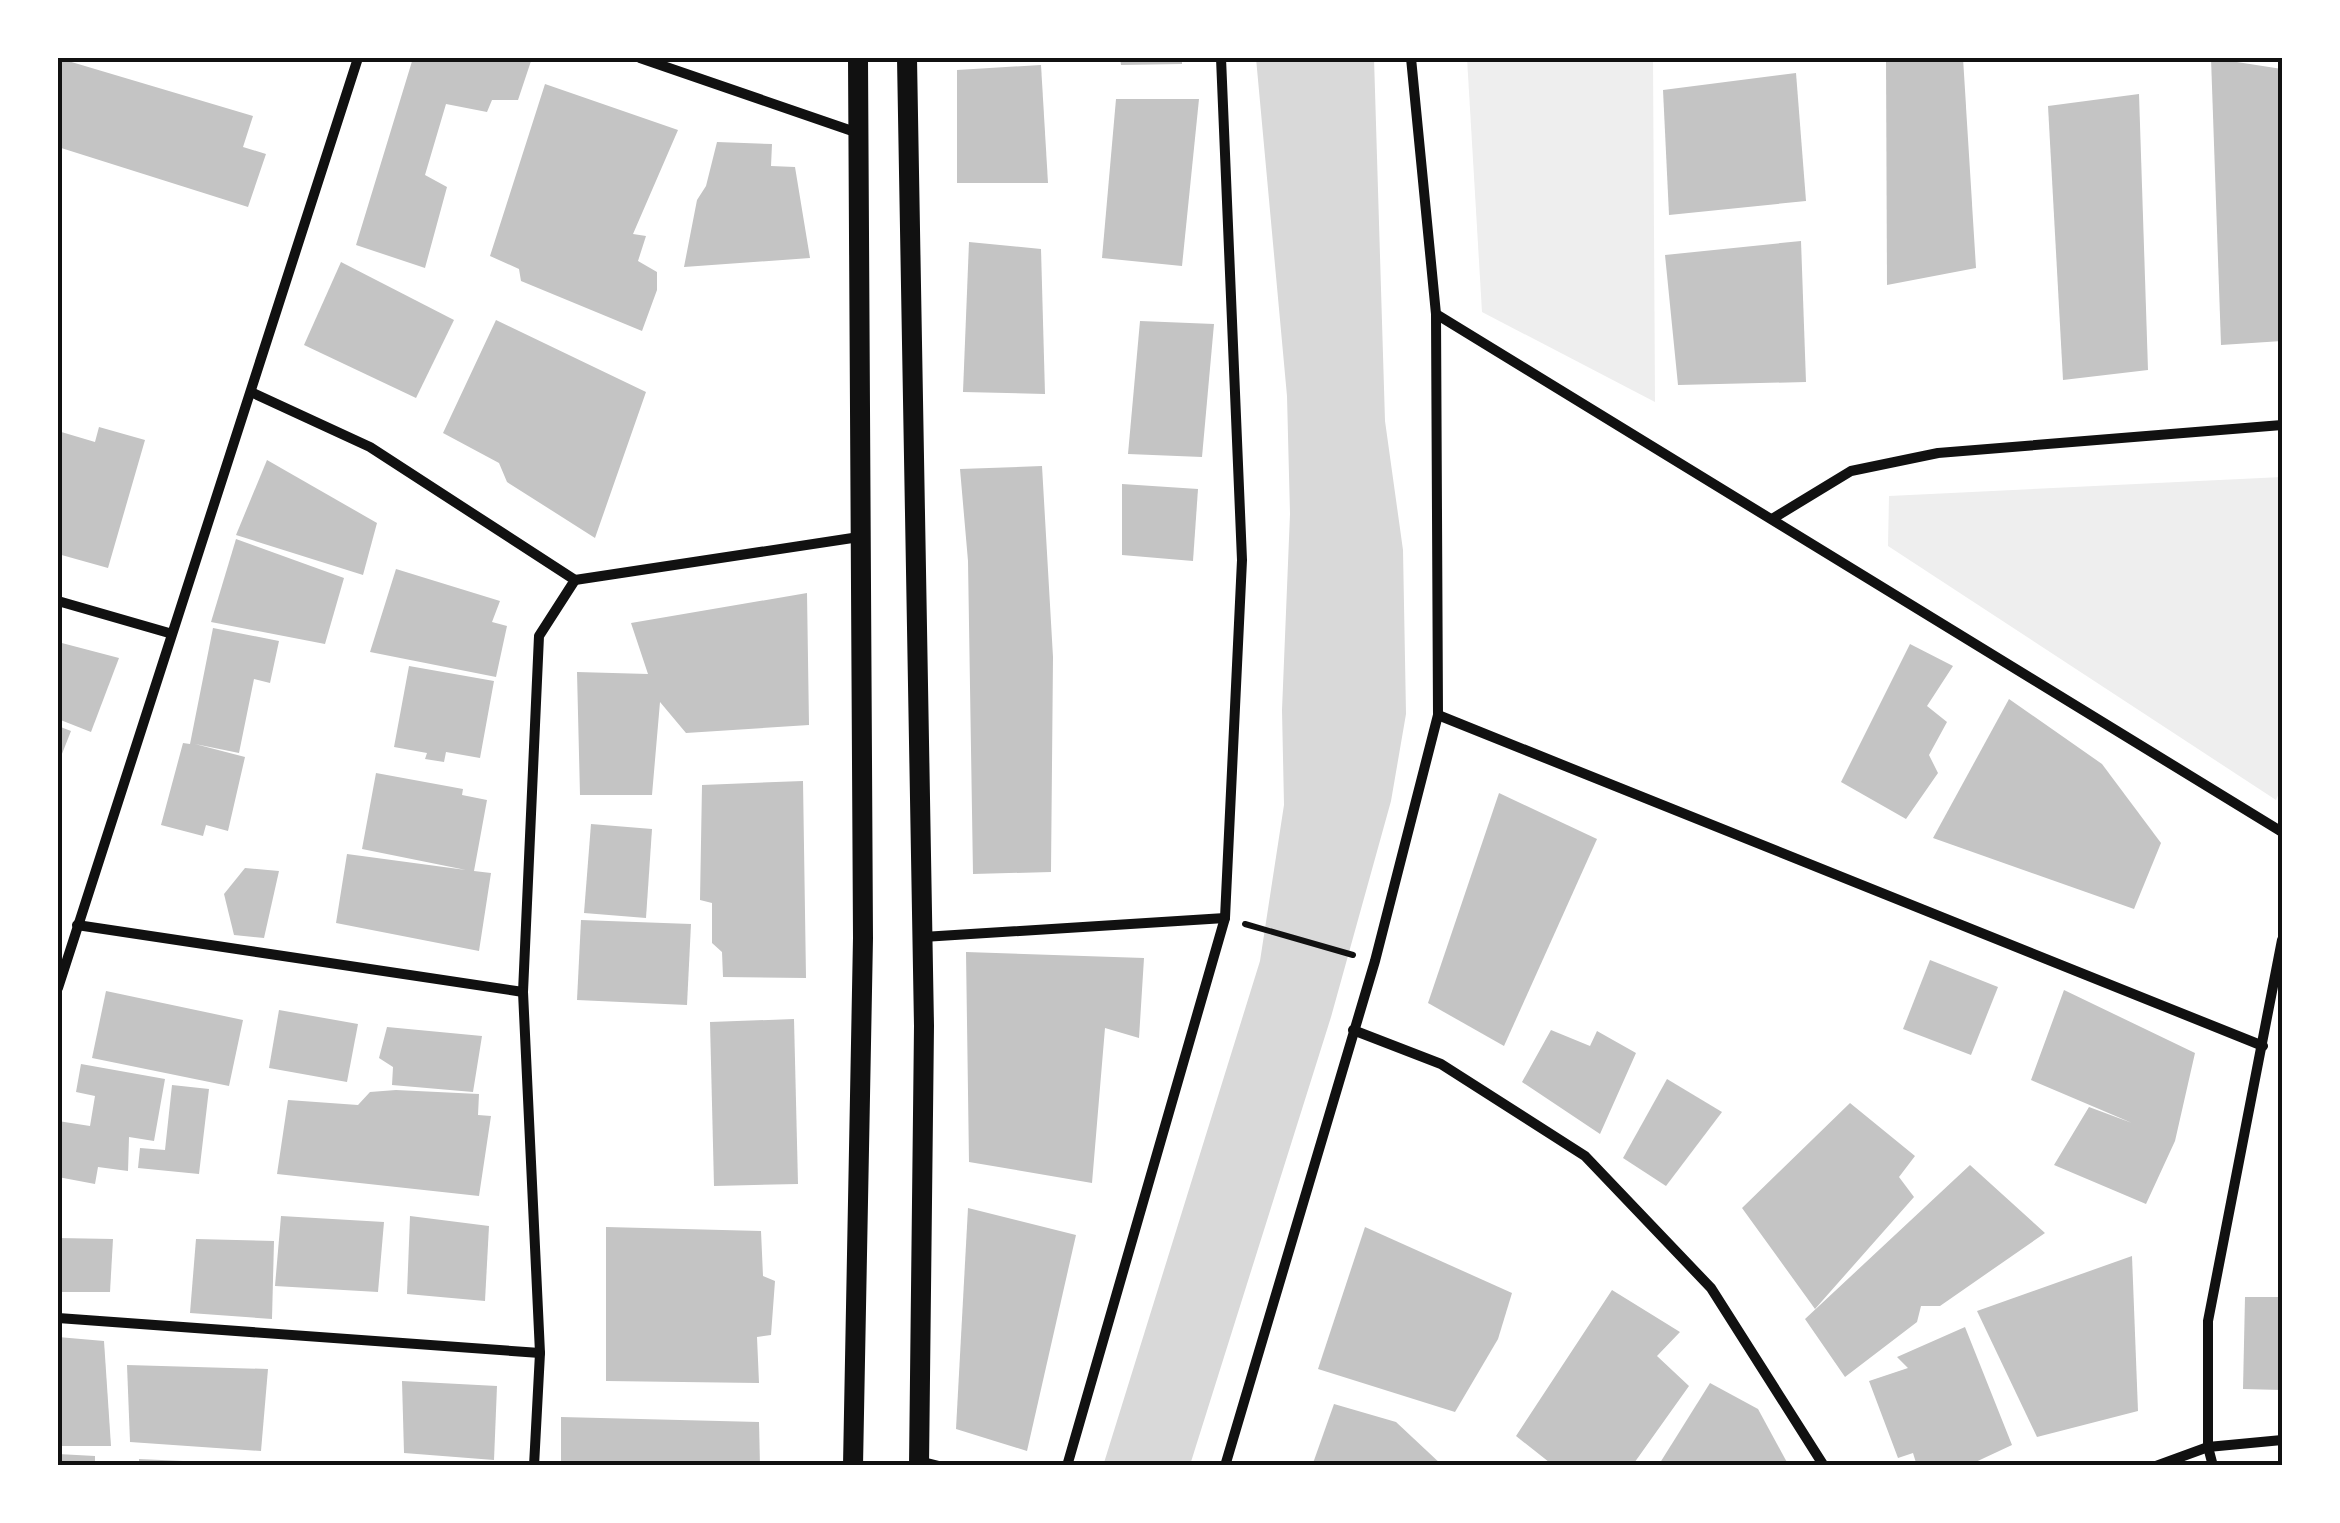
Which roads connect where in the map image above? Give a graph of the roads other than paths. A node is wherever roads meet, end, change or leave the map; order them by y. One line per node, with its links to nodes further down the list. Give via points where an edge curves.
1 (358, 58): 9 (street)
2 (640, 58): 7 (street)
3 (858, 58): 7 (main road)
4 (907, 58): 20 (main road)
5 (1221, 58): 18 (street, via 1242,560)
6 (1411, 58): 8 (street)
7 (859, 133): 12 (main road)
8 (1436, 314): 11 (street); 16 (street)
9 (251, 392): 13 (street, via 370,447); 15 (street)
10 (2282, 426): 11 (street, via 1938,453 1851,471)
11 (1772, 519): 17 (street)
12 (859, 537): 13 (street); 32 (main road, via 862,938)
13 (575, 580): 23 (street, via 539,636)
14 (58, 601): 15 (street)
15 (169, 633): 19 (street)
16 (1438, 715): 24 (street); 25 (street)
17 (2282, 832)
18 (1225, 918): 20 (street); 33 (street)
19 (77, 925): 22 (street); 23 (street)
20 (922, 937): 30 (main road)
21 (2282, 940): 25 (street)
22 (58, 988)
23 (523, 992): 27 (street)
24 (1354, 1030): 34 (street); 35 (street, via 1441,1064 1586,1156 1710,1288)
25 (2262, 1046): 29 (street, via 2208,1321)
26 (58, 1318): 27 (street)
27 (540, 1352): 31 (street)
28 (2282, 1440): 29 (street)
29 (2208, 1447): 36 (street); 37 (street)
30 (926, 1464)
31 (534, 1466)
32 (853, 1466)
33 (1067, 1466)
34 (1225, 1466)
35 (1824, 1466)
36 (2156, 1466)
37 (2213, 1466)

